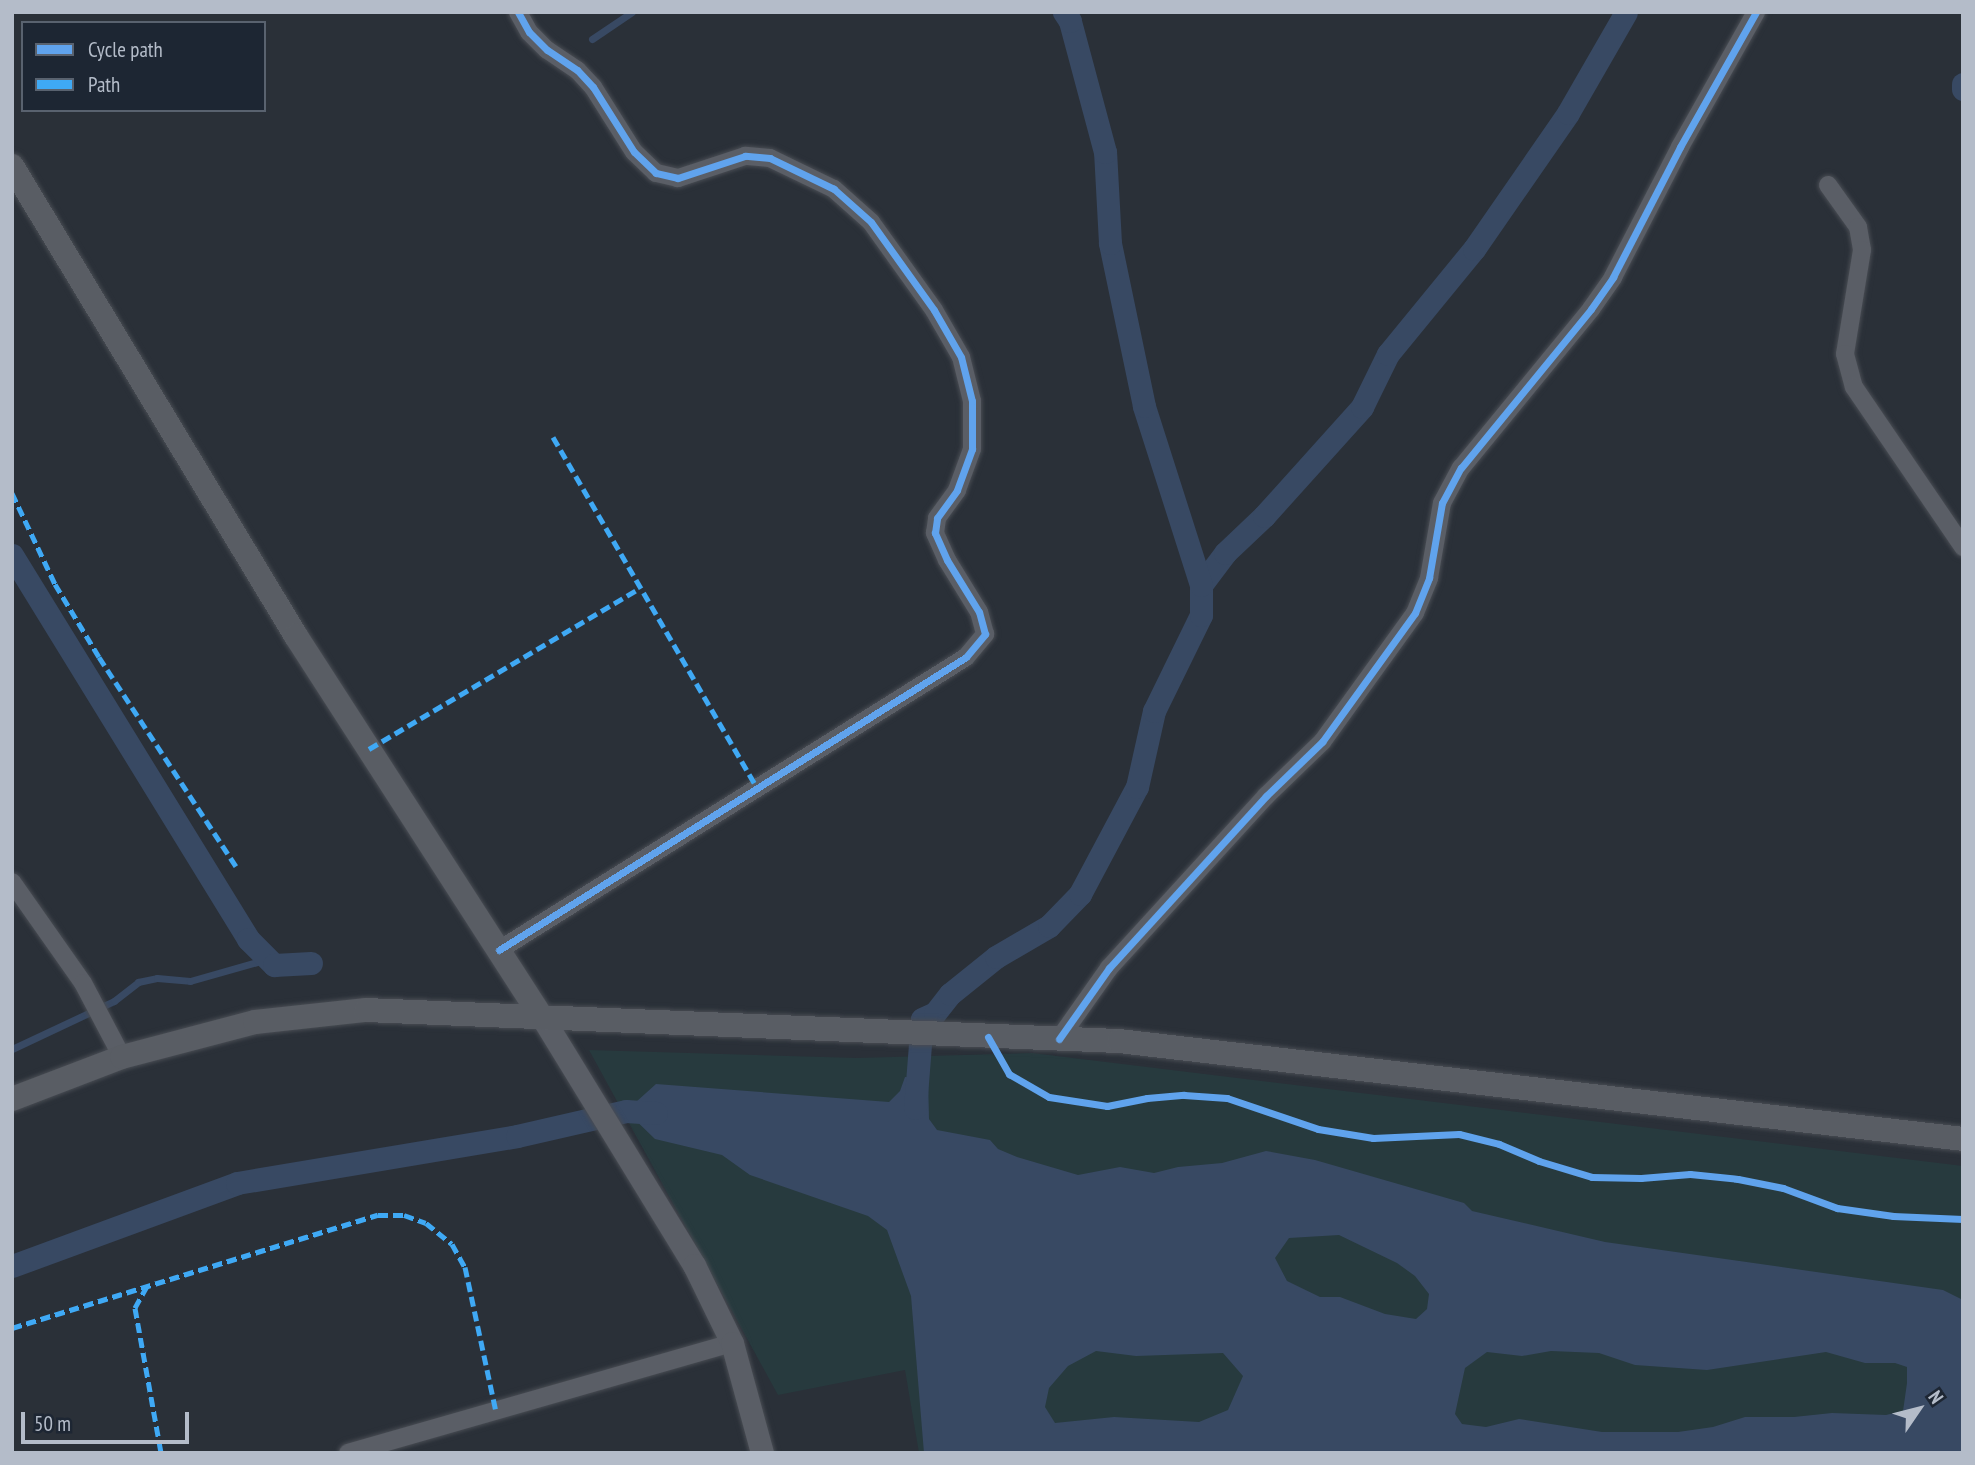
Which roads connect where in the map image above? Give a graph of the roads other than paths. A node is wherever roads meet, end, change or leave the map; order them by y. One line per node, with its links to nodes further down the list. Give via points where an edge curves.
1 (518, 12): 7 (street, via 529,32 593,87 634,152 656,173 678,178 745,156 770,158 834,189 871,222 934,310 961,357 972,401 972,449 957,490 937,518 935,533 979,612 985,634 966,657)
2 (1756, 12): 9 (street, via 1613,276 1461,468 1442,503 1429,578 1415,613 1321,742 1108,968)
3 (12, 166): 7 (main road, via 296,636)
4 (1828, 185): 5 (street, via 1858,227 1861,250 1844,354 1854,387)
5 (1963, 547)
6 (12, 882): 10 (street, via 92,1000)
7 (499, 950): 8 (main road)
8 (542, 1017): 9 (main road); 10 (main road, via 366,1010 255,1022); 13 (street, via 694,1265)
9 (1059, 1039): 12 (main road, via 1119,1041)
10 (122, 1057): 11 (main road)
11 (12, 1099)
12 (1963, 1139)
13 (732, 1343): 14 (street); 15 (street)
14 (348, 1453)
15 (762, 1453)

